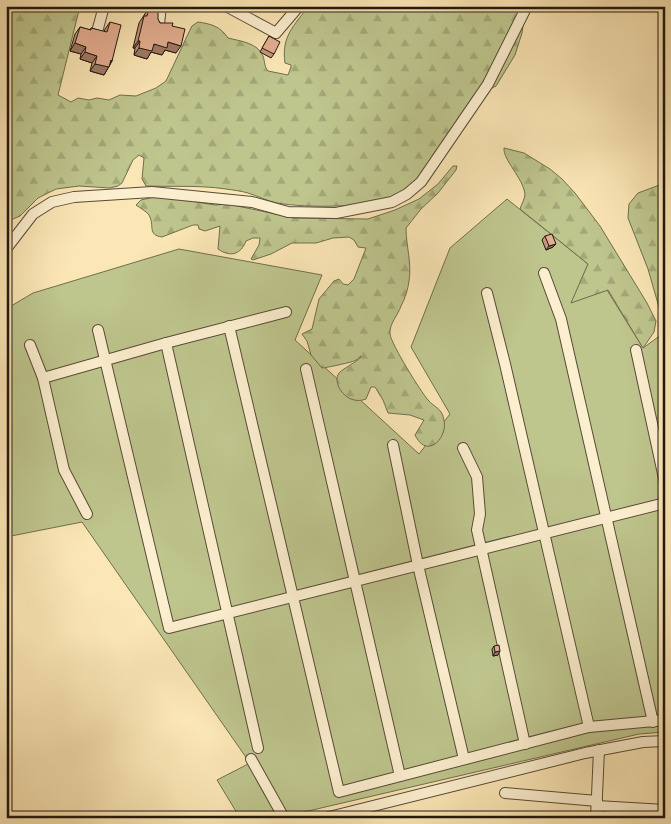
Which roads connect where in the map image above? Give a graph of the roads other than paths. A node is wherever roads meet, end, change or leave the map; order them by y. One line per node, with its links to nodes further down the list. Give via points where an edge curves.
1 (104, 6): 7 (street)
2 (161, 6): 6 (street)
3 (226, 6): 4 (street, via 276,33)
4 (300, 6)
5 (527, 6): 8 (street, via 488,84 422,182 392,202 336,213 288,212 252,202 152,192 74,197 52,202 33,214)
6 (159, 24)
7 (97, 32)
8 (6, 250)
9 (544, 274): 25 (street, via 561,319)
10 (487, 293): 26 (street)
11 (286, 312): 12 (street)
12 (229, 326): 14 (street); 30 (street)
13 (98, 330): 17 (street)
14 (166, 343): 17 (street); 31 (street)
15 (30, 346): 19 (street)
16 (636, 350): 22 (street)
17 (106, 361): 19 (street); 31 (street, via 169,628)
18 (306, 369): 29 (street)
19 (42, 378): 24 (street, via 64,470)
20 (392, 445): 28 (street)
21 (463, 448): 27 (street, via 477,477 480,514 477,530)
22 (665, 483)
23 (665, 503): 25 (street)
24 (87, 514)
25 (606, 518): 26 (street); 33 (street)
26 (544, 534): 27 (street); 34 (street)
27 (482, 549): 28 (street); 36 (street)
28 (418, 565): 29 (street); 40 (street)
29 (356, 581): 30 (street); 41 (street)
30 (292, 597): 31 (street); 41 (street, via 339,792)
31 (228, 613): 37 (street)
32 (665, 720): 33 (street)
33 (653, 722): 34 (street)
34 (589, 727): 36 (street)
35 (665, 740): 38 (street)
36 (525, 744): 40 (street)
37 (258, 748)
38 (599, 750): 43 (street); 46 (street)
39 (251, 759): 45 (street)
40 (464, 759): 41 (street)
41 (400, 776)
42 (505, 794): 43 (street)
43 (597, 804): 44 (street); 47 (street)
44 (665, 810)
45 (284, 818)
46 (325, 818)
47 (596, 818)

